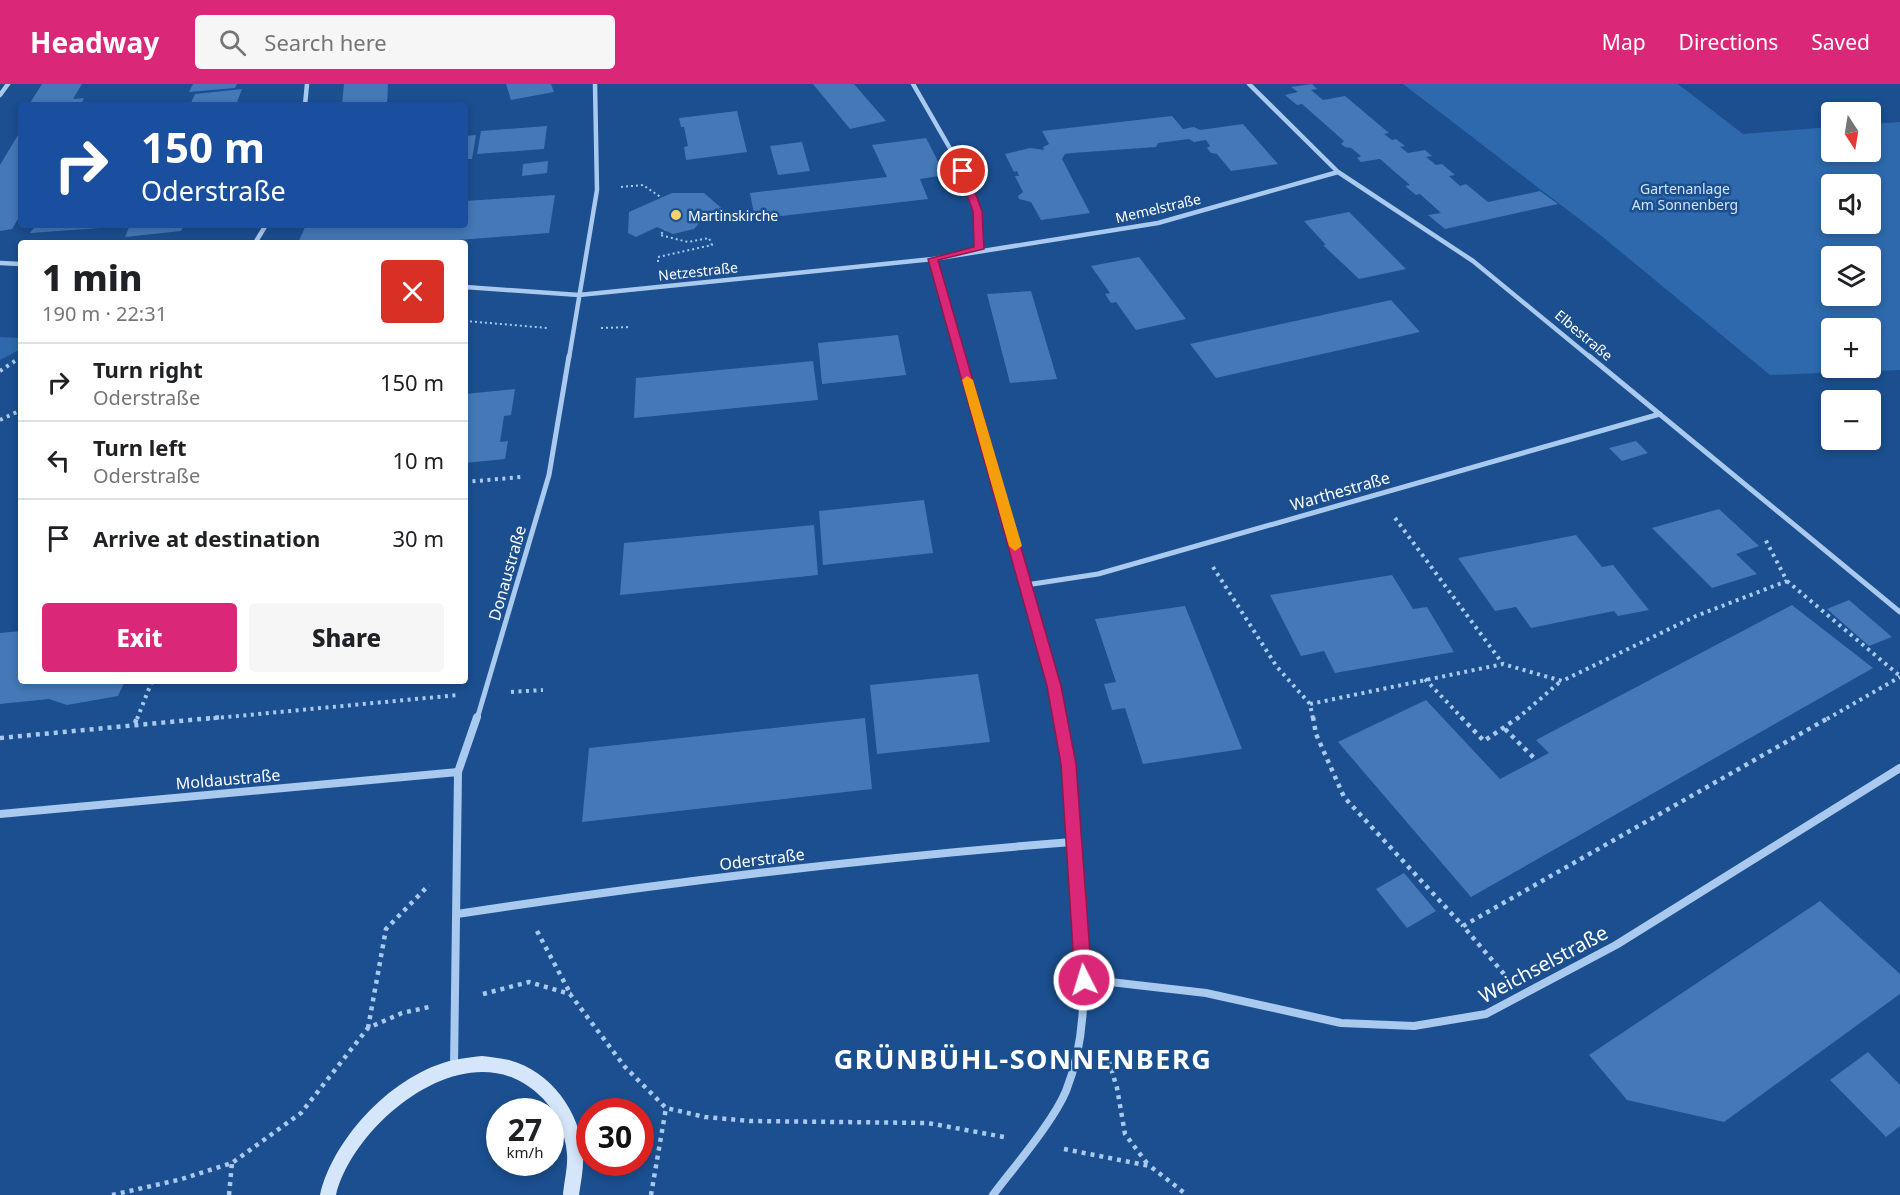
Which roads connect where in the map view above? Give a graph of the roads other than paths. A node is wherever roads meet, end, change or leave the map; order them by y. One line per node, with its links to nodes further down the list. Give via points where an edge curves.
1 (8, 84): 6 (street)
2 (307, 84): 7 (street)
3 (595, 84): 14 (street, Donaustraße, via 597,190)
4 (913, 84): 9 (street, via 963,171 978,211)
5 (1249, 84): 8 (street, Elbestraße)
6 (0, 95)
7 (305, 102)
8 (1338, 172): 9 (street, Memelstraße, via 1159,223); 15 (street, Elbestraße, via 1473,261)
9 (979, 249): 10 (street)
10 (933, 259): 14 (street, Netzestraße); 16 (street)
11 (0, 263): 12 (street)
12 (18, 264)
13 (468, 287): 14 (street, Netzestraße)
14 (579, 295): 19 (street, Donaustraße, via 549,476 486,693)
15 (1660, 414): 16 (street, Warthestraße, via 1098,574); 17 (street, Elbestraße)
16 (1026, 585): 21 (street, via 1054,686 1069,764)
17 (1900, 612)
18 (1900, 768): 23 (street, Weichselstraße, via 1616,945 1486,1014 1414,1026 1341,1023 1206,993)
19 (458, 772): 20 (street, Moldaustraße); 22 (street, Donaustraße)
20 (0, 814)
21 (1072, 842): 22 (street, Oderstraße, via 956,851); 23 (street)
22 (457, 914): 24 (street, Donaustraße)
23 (1084, 980): 27 (street, via 1081,1046 1065,1093)
24 (454, 1067): 25 (main road, via 416,1082 379,1110 350,1146); 26 (main road, via 491,1064 523,1072 549,1091 567,1119 575,1155)
25 (328, 1195)
26 (571, 1195)
27 (993, 1195)

